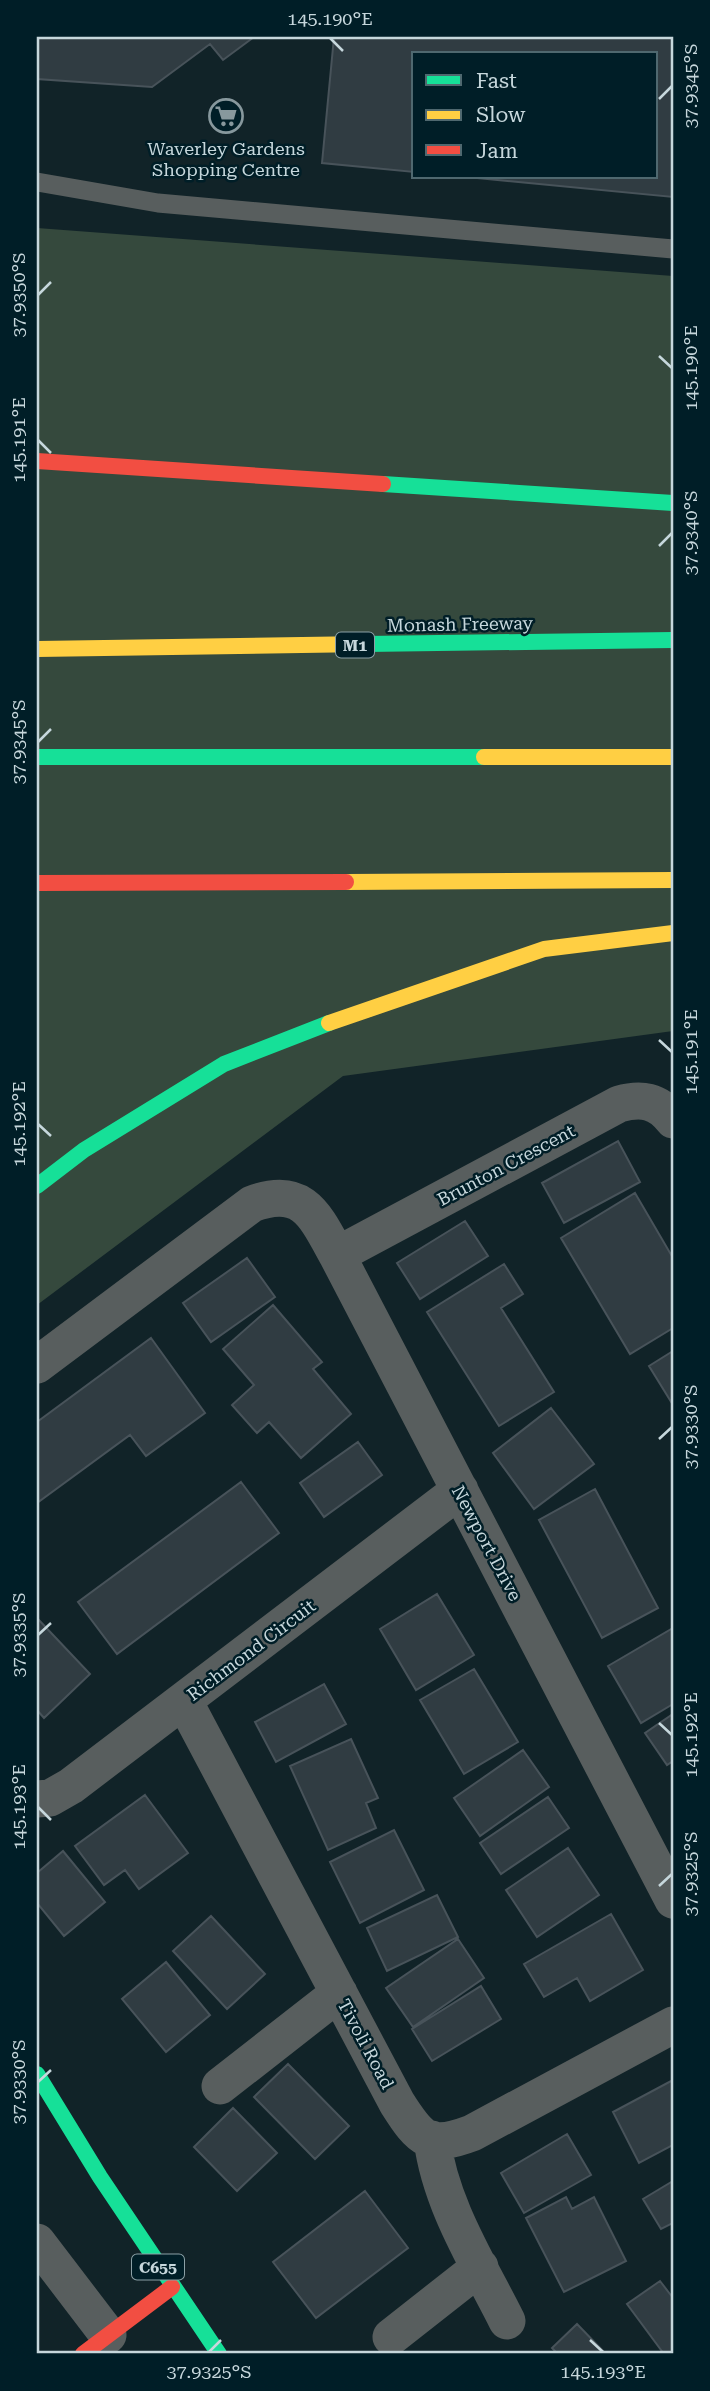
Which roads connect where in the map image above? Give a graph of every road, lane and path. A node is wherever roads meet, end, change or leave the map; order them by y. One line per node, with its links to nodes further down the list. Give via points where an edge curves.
1 (37, 182): 2 (lane, via 158,203)
2 (673, 249)
3 (37, 461): 4 (main road)
4 (673, 503)
5 (673, 640): 6 (main road, Monash Freeway / M1)
6 (37, 649)
7 (37, 757): 8 (main road)
8 (673, 757)
9 (673, 880): 10 (main road)
10 (37, 883)
11 (673, 933): 13 (main road, via 544,949 379,1003 224,1064 84,1150)
12 (673, 1121): 14 (street, Brunton Crescent, via 656,1104 639,1099 619,1104)
13 (37, 1186)
14 (337, 1255): 15 (street, Newport Drive, via 305,1205 273,1196 252,1204); 16 (street, Newport Drive)
15 (37, 1364)
16 (460, 1490): 17 (street, Richmond Circuit); 19 (street, Newport Drive)
17 (184, 1701): 18 (street, Richmond Circuit, via 71,1787); 20 (street, Tivoli Road)
18 (37, 1799)
19 (673, 1900)
20 (339, 1993): 23 (street); 25 (street, Tivoli Road, via 413,2127)
21 (673, 2025): 25 (street, via 472,2133 445,2143)
22 (37, 2074): 26 (main road, C655)
23 (220, 2086)
24 (37, 2101): 26 (main road, C655)
25 (432, 2139): 28 (street, via 444,2192)
26 (100, 2177): 29 (main road, C655)
27 (37, 2242): 32 (street)
28 (480, 2267): 30 (street); 31 (street)
29 (172, 2287): 32 (main road); 33 (main road, C655)
30 (507, 2321)
31 (391, 2337)
32 (95, 2345)
33 (219, 2354)

